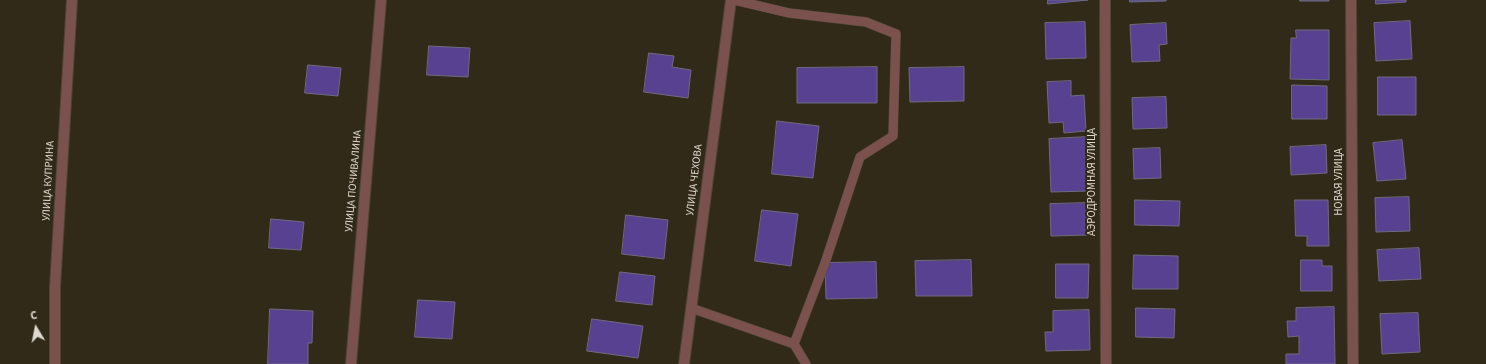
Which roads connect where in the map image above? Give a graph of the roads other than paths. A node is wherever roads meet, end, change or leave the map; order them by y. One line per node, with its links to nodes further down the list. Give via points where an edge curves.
1 (72, 0): 8 (street, УЛИЦА КУПРИНА, via 56,287)
2 (381, 0): 9 (street, УЛИЦА ПОЧИВАЛИНА)
3 (732, 0): 6 (street, УЛИЦА ЧЕХОВА); 7 (lane, via 789,13 866,22 896,34 893,136 860,157 825,263)
4 (1105, 0): 12 (street, АЭРОДРОМНАЯ УЛИЦА)
5 (1351, 0): 13 (street, НОВАЯ УЛИЦА)
6 (691, 308): 7 (lane); 10 (street, УЛИЦА ЧЕХОВА)
7 (794, 344): 11 (lane)
8 (55, 364)
9 (351, 364)
10 (684, 364)
11 (806, 364)
12 (1106, 364)
13 (1353, 364)

